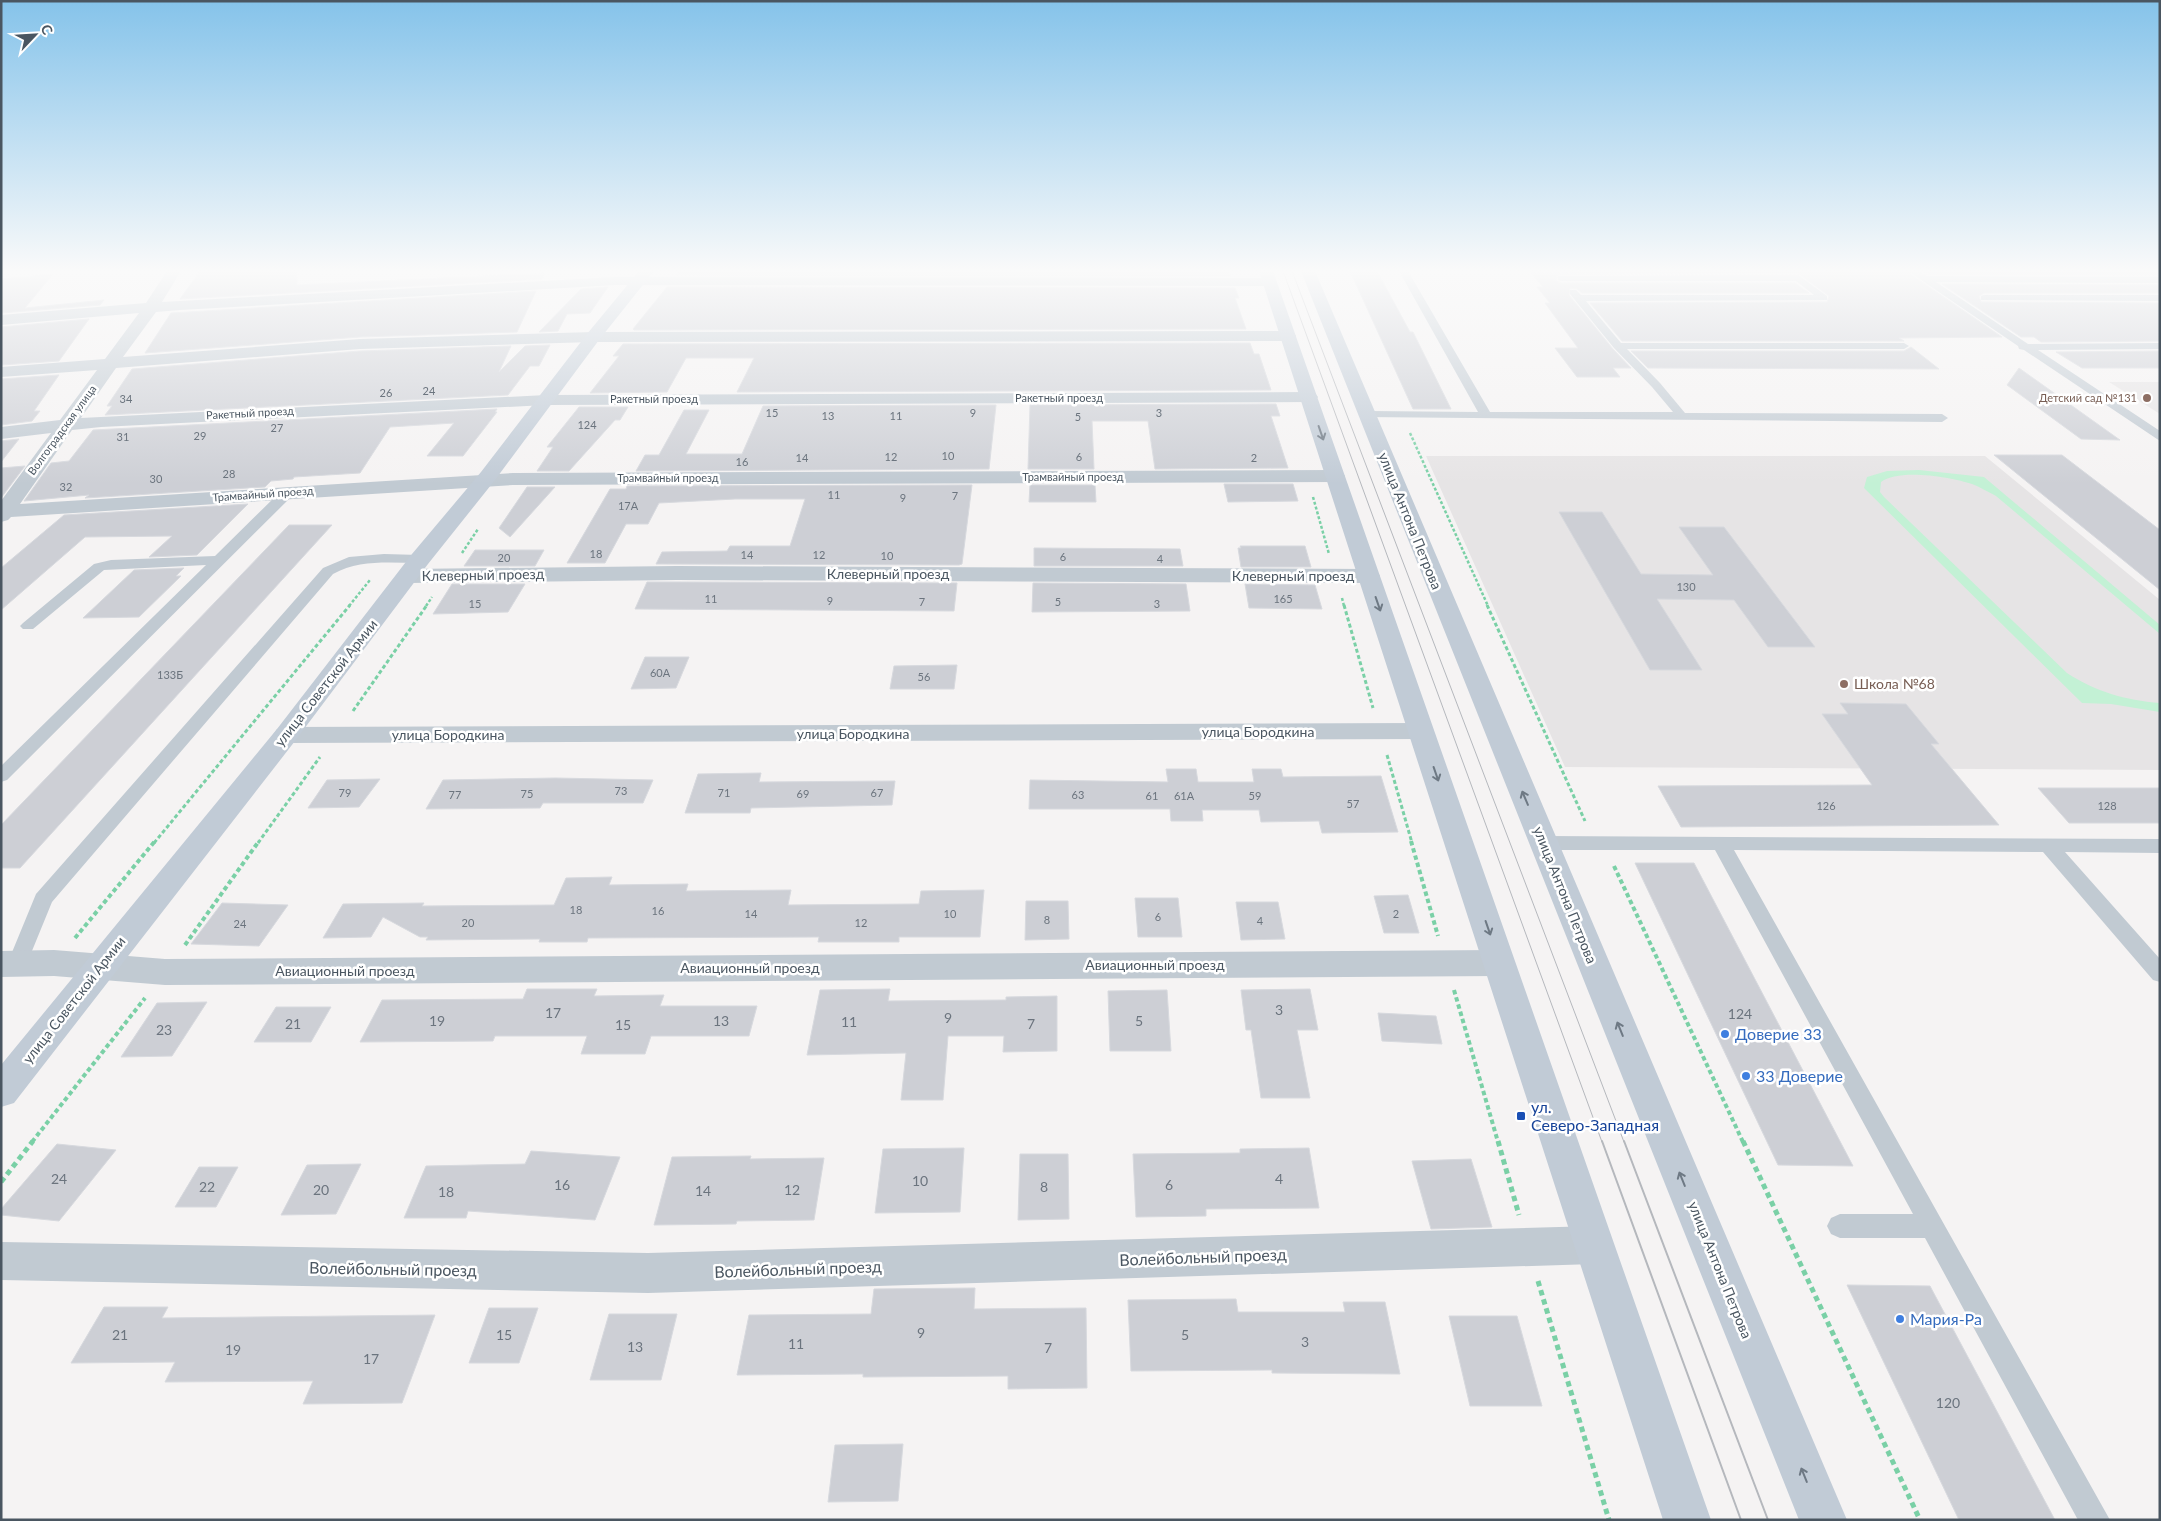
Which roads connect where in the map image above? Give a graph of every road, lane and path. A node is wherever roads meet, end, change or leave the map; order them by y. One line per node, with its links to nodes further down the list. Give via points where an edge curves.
1 (126, 342): 13 (street, Волгоградская улица)
2 (427, 342): 13 (street)
3 (589, 342): 16 (main road, улица Советской Армии)
4 (1290, 342): 15 (main road)
5 (1343, 342): 18 (main road, улица Антона Петрова)
6 (1444, 342): 17 (lane)
7 (1615, 342): 9 (lane)
8 (2017, 342): 11 (lane)
9 (1618, 346): 10 (lane); 19 (lane)
10 (1904, 346)
11 (2023, 346): 12 (lane); 23 (lane)
12 (2160, 346)
13 (112, 362): 14 (street); 21 (street, Волгоградская улица)
14 (1, 372)
15 (1309, 397): 16 (street, Ракетный проезд); 24 (main road, one-way to 24)
16 (546, 400): 21 (street, Ракетный проезд, via 101,421); 25 (main road, улица Советской Армии)
17 (1486, 414): 18 (lane); 19 (lane)
18 (1380, 415): 38 (main road, улица Антона Петрова, one-way to 18); 39 (path, via 1405,421)
19 (1682, 416): 20 (lane)
20 (1942, 418)
21 (64, 426): 22 (street, Ракетный проезд); 27 (street, Волгоградская улица)
22 (1, 433)
23 (2160, 437)
24 (1321, 476): 25 (street, Трамвайный проезд); 31 (path); 32 (main road)
25 (484, 481): 26 (street, Трамвайный проезд); 30 (main road, улица Советской Армии)
26 (287, 493): 27 (street, Трамвайный проезд); 29 (lane)
27 (3, 513)
28 (387, 559): 30 (lane); 43 (lane, via 354,559 328,571 43,899); 44 (path)
29 (219, 560): 33 (lane, via 99,567); 37 (lane)
30 (414, 568): 31 (street, Клеверный проезд); 36 (main road, улица Советской Армии)
31 (1336, 576): 32 (street, Клеверный проезд); 35 (path)
32 (1369, 576): 34 (main road, one-way to 34)
33 (28, 626)
34 (1421, 731): 35 (street, улица Бородкина); 46 (main road, one-way to 46)
35 (1380, 732): 36 (street, улица Бородкина); 45 (path)
36 (286, 736): 47 (main road, улица Советской Армии)
37 (1, 776)
38 (1543, 843): 39 (lane); 57 (main road, улица Антона Петрова, one-way to 38)
39 (1595, 843): 40 (lane); 58 (path, via 1617,869)
40 (1721, 844): 41 (lane); 51 (lane)
41 (2048, 845): 42 (lane); 48 (lane)
42 (2160, 846)
43 (10, 963): 44 (street, Авиационный проезд)
44 (54, 963): 47 (street, Авиационный проезд)
45 (1446, 963): 46 (street, Авиационный проезд); 47 (street, Авиационный проезд, via 175,972); 53 (path)
46 (1499, 963): 52 (main road)
47 (99, 968): 49 (main road, улица Советской Армии)
48 (2160, 974)
49 (1, 1092)
50 (1840, 1226): 51 (lane)
51 (1932, 1226): 59 (lane)
52 (1594, 1246): 53 (street, Волейбольный проезд); 56 (main road)
53 (1529, 1247): 54 (street, Волейбольный проезд, via 648,1273); 55 (path)
54 (1, 1261)
55 (1609, 1520)
56 (1687, 1520)
57 (1823, 1520)
58 (1920, 1520)
59 (2095, 1520)

